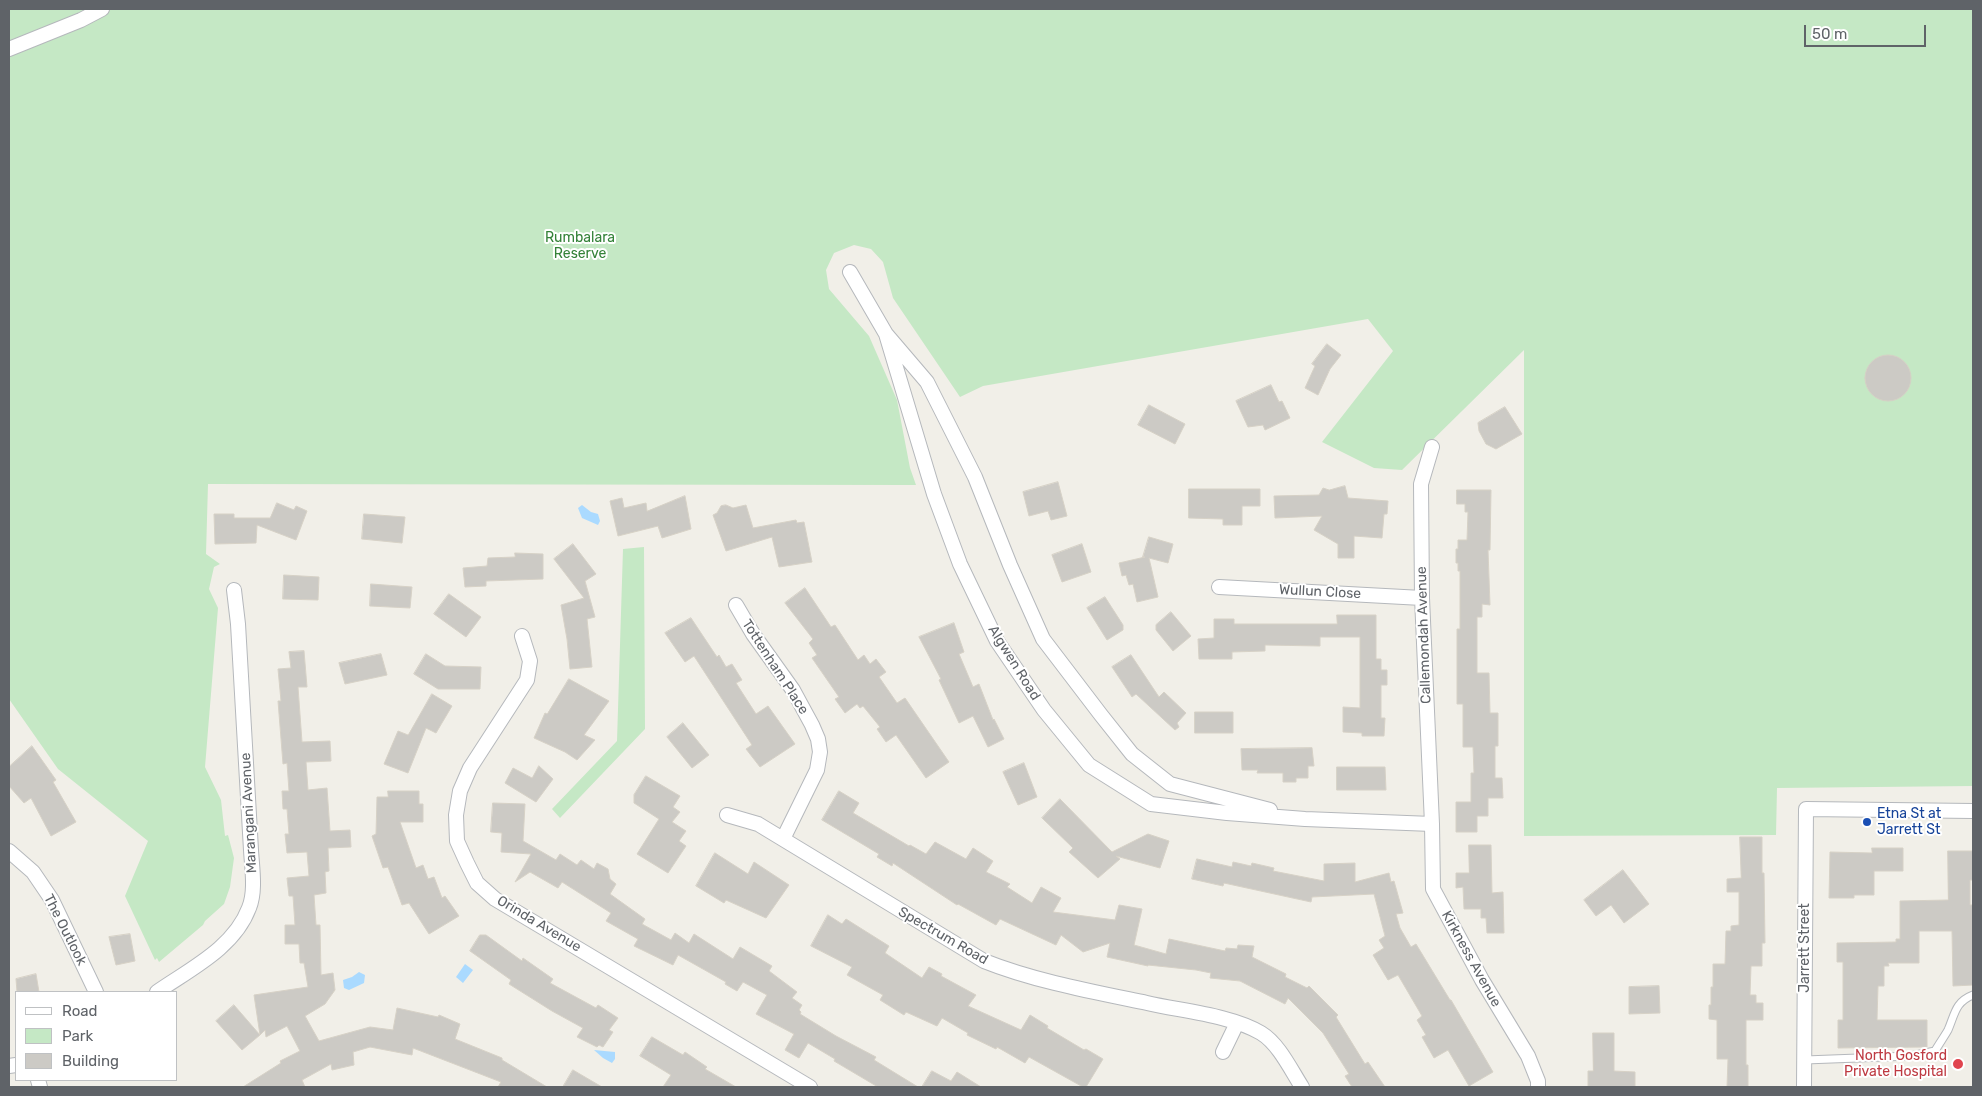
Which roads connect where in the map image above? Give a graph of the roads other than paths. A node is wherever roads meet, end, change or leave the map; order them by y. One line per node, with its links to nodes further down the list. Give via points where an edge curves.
1 (102, 9): 2 (street)
2 (9, 49)
3 (850, 272): 4 (street, Algwen Road)
4 (886, 334): 13 (street, Algwen Road, via 927,382 975,477 1043,639 1132,754 1170,784); 13 (street, Algwen Road, via 934,494 960,564 997,641 1044,710 1089,765 1151,804)
5 (1432, 447): 8 (street, Callemondah Avenue, via 1421,484)
6 (1219, 587): 8 (street, Wullun Close)
7 (234, 590): 18 (street, Marangani Avenue, via 253,882 250,907 240,927 226,943)
8 (1422, 598): 14 (street, Callemondah Avenue)
9 (736, 605): 15 (street, Tottenham Place, via 792,690 818,739 817,770)
10 (522, 636): 23 (street, Orinda Avenue, via 530,661 526,680 470,768 460,790 457,840 477,883 495,899)
11 (1973, 811): 22 (street, Jarrett Street, via 1806,809)
12 (727, 815): 15 (street, Spectrum Road, via 758,824)
13 (1305, 819): 14 (street, Algwen Road)
14 (1432, 824): 25 (street, Kirkness Avenue, via 1432,889 1528,1056)
15 (783, 839): 20 (street, Spectrum Road, via 984,961 1012,972)
16 (9, 851): 17 (street, The Outlook, via 32,872 52,900)
17 (96, 991)
18 (158, 991)
19 (1973, 995): 22 (lane, via 1963,999 1935,1051 1911,1056)
20 (1237, 1023): 21 (street); 24 (street, Spectrum Road, via 1262,1034 1282,1056)
21 (1223, 1052)
22 (1804, 1060): 26 (street, Jarrett Street)
23 (810, 1087)
24 (1302, 1087)
25 (1538, 1087)
26 (1804, 1087)

